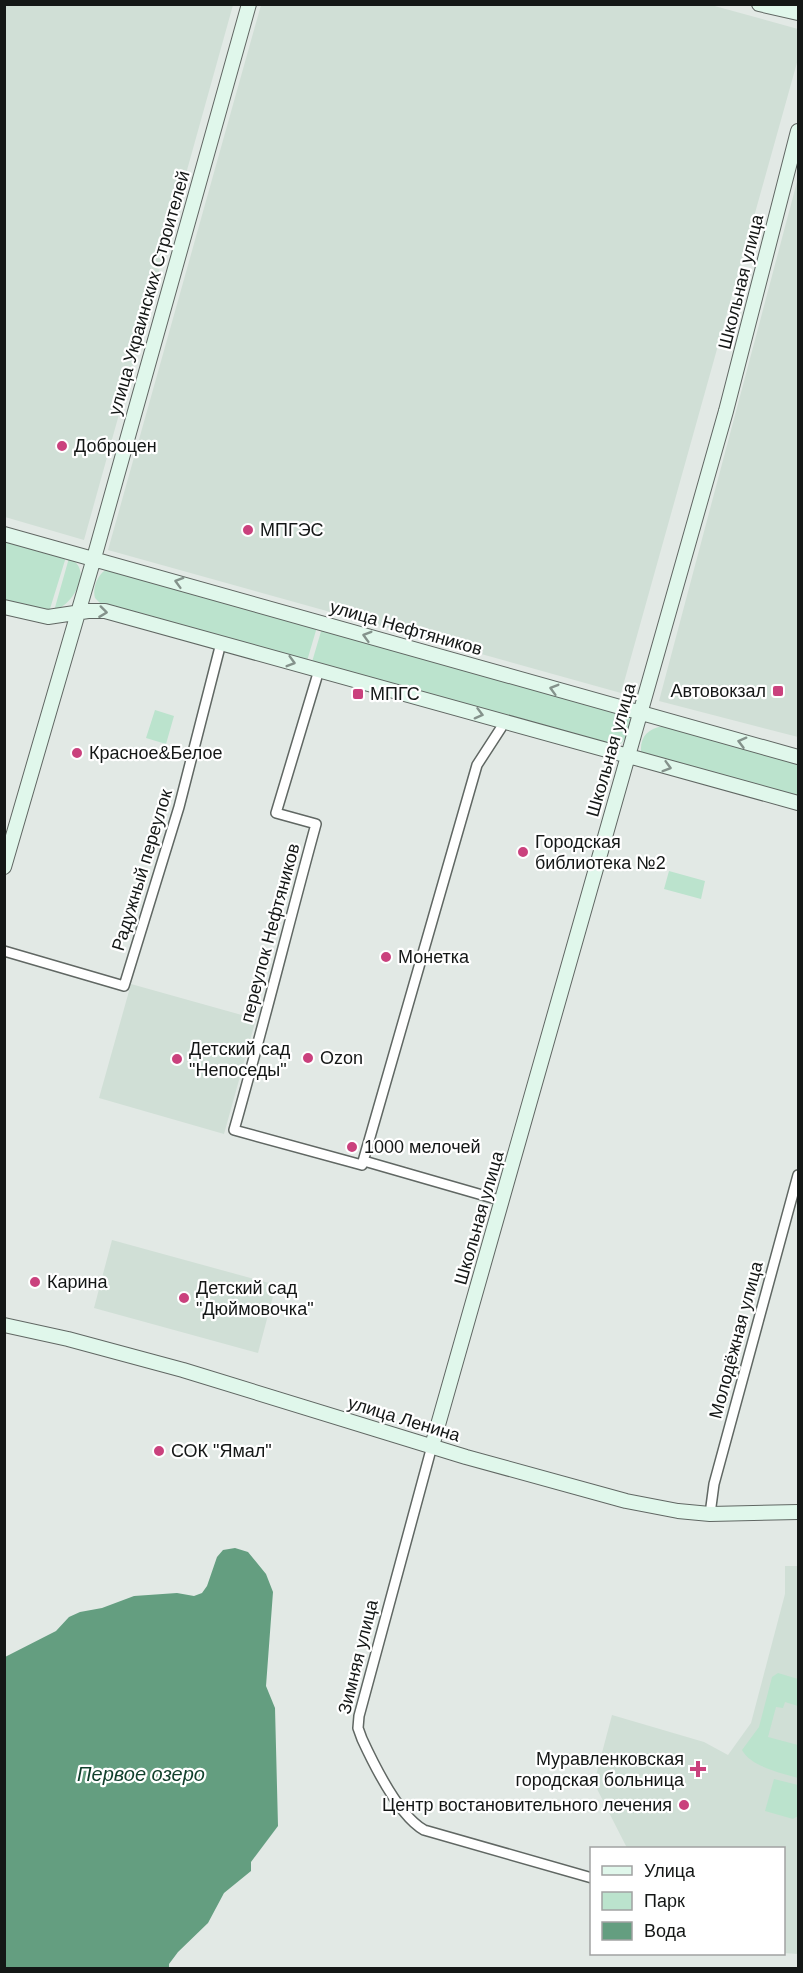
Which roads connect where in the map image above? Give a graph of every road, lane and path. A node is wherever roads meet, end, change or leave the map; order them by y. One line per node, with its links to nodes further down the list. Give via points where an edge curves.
1 (249, 4): 6 (main road, улица Украинских Строителей)
2 (759, 4): 3 (main road)
3 (798, 13)
4 (798, 131): 11 (main road, Школьная улица, via 726,411)
5 (4, 534): 6 (main road, улица Нефтяников)
6 (94, 558): 8 (main road, улица Украинских Строителей); 11 (main road, улица Нефтяников, one-way to 6)
7 (4, 607): 8 (main road, via 48,617)
8 (77, 613): 9 (main road, one-way to 9, via 105,610); 16 (main road, улица Украинских Строителей)
9 (221, 643): 10 (main road, one-way to 10); 17 (street, Радужный переулок, via 173,829 124,986)
10 (319, 670): 12 (main road, one-way to 12); 18 (street, переулок Нефтяников, via 276,813 316,824 234,1130)
11 (640, 714): 13 (main road, Школьная улица); 14 (main road, улица Нефтяников, one-way to 11)
12 (503, 721): 13 (main road); 18 (street, via 477,765)
13 (628, 756): 15 (main road, one-way to 15); 20 (main road, Школьная улица)
14 (798, 757)
15 (798, 803)
16 (4, 867)
17 (4, 951)
18 (363, 1163): 20 (street, переулок Нефтяников)
19 (798, 1175): 24 (street, Молодёжная улица, via 736,1397)
20 (503, 1201): 22 (main road, Школьная улица)
21 (4, 1325): 22 (main road, улица Ленина, via 173,1367)
22 (432, 1446): 24 (main road, улица Ленина, via 594,1493 652,1507); 25 (street, Зимняя улица, via 360,1709 358,1728 362,1739 398,1804 415,1825)
23 (798, 1512): 24 (main road, улица Ленина)
24 (710, 1514)
25 (590, 1878)

